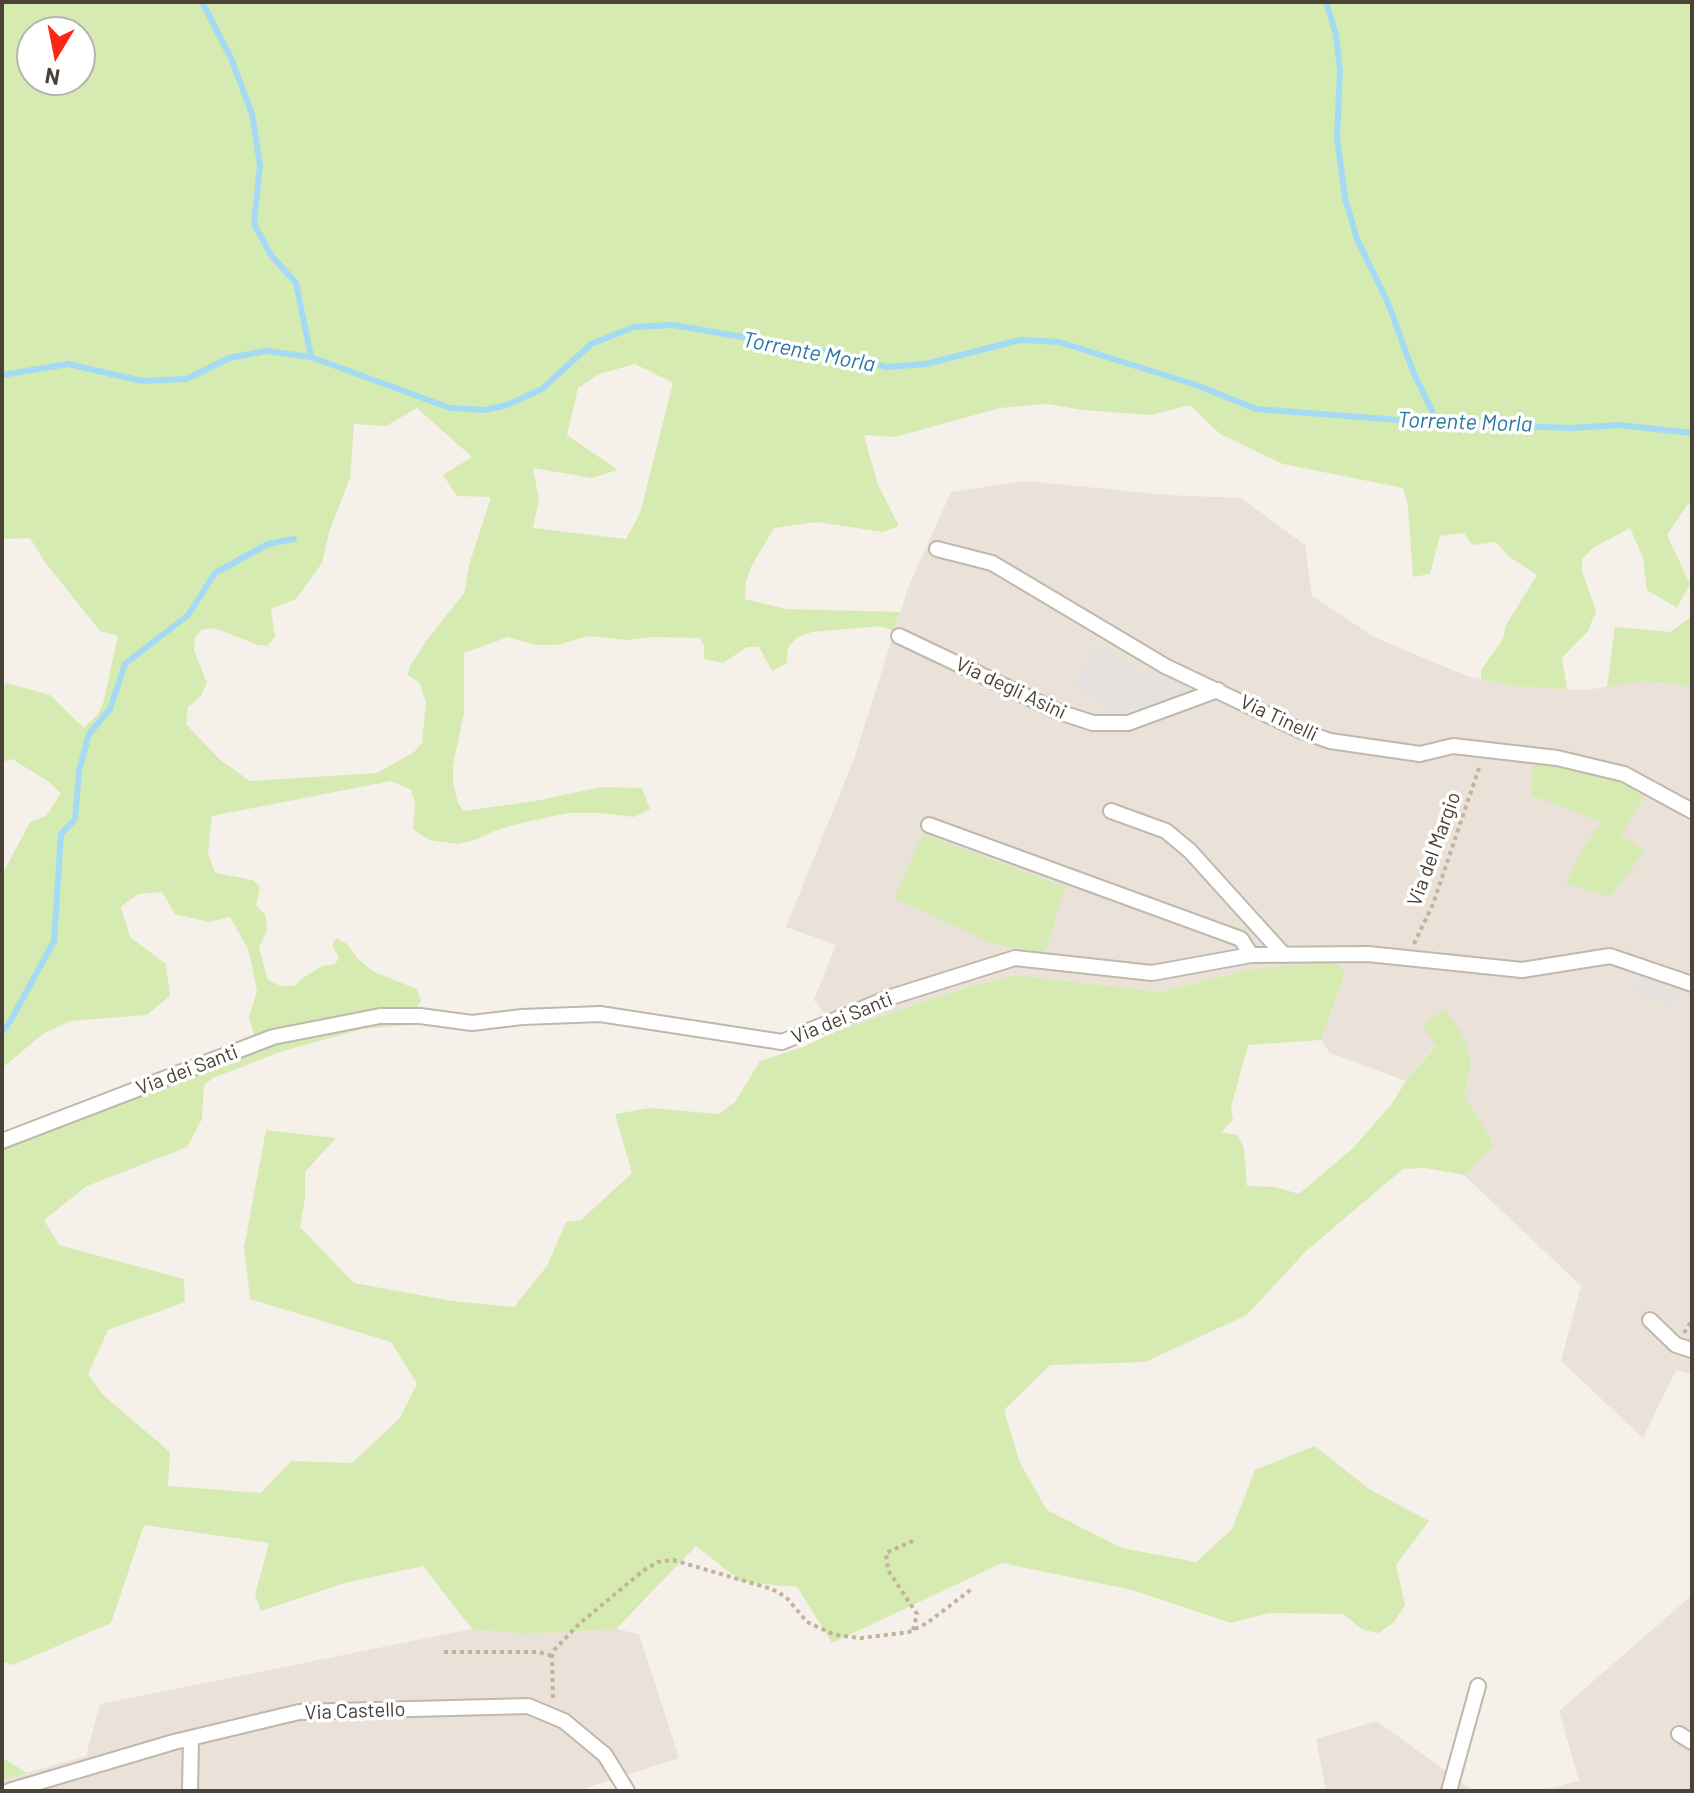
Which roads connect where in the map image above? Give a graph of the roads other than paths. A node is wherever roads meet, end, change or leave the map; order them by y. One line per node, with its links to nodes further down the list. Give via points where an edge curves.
1 (937, 549): 3 (street, Via Tinelli, via 992,563 1165,666)
2 (899, 636): 3 (street, Via degli Asini, via 1093,723 1128,723)
3 (1218, 690): 5 (street, Via Tinelli, via 1330,741 1420,754 1453,746 1557,758 1624,774)
4 (1111, 811): 8 (street, via 1166,831)
5 (1692, 811)
6 (929, 825): 7 (street, via 1241,939)
7 (1251, 955): 8 (street, Via dei Santi); 10 (street, Via dei Santi, via 1152,973 1015,958 888,998 782,1042 600,1014 472,1023 380,1016 273,1037)
8 (1284, 955): 9 (street, Via dei Santi, via 1368,954 1522,970 1610,956)
9 (1692, 984)
10 (2, 1141)
11 (1650, 1320): 12 (street, via 1676,1345)
12 (1692, 1350)
13 (1478, 1686): 18 (street)
14 (191, 1739): 15 (street, Via Castello); 16 (street); 17 (street, Via Castello, via 299,1712 528,1706 564,1721 605,1755)
15 (9, 1791)
16 (190, 1791)
17 (627, 1791)
18 (1449, 1791)

